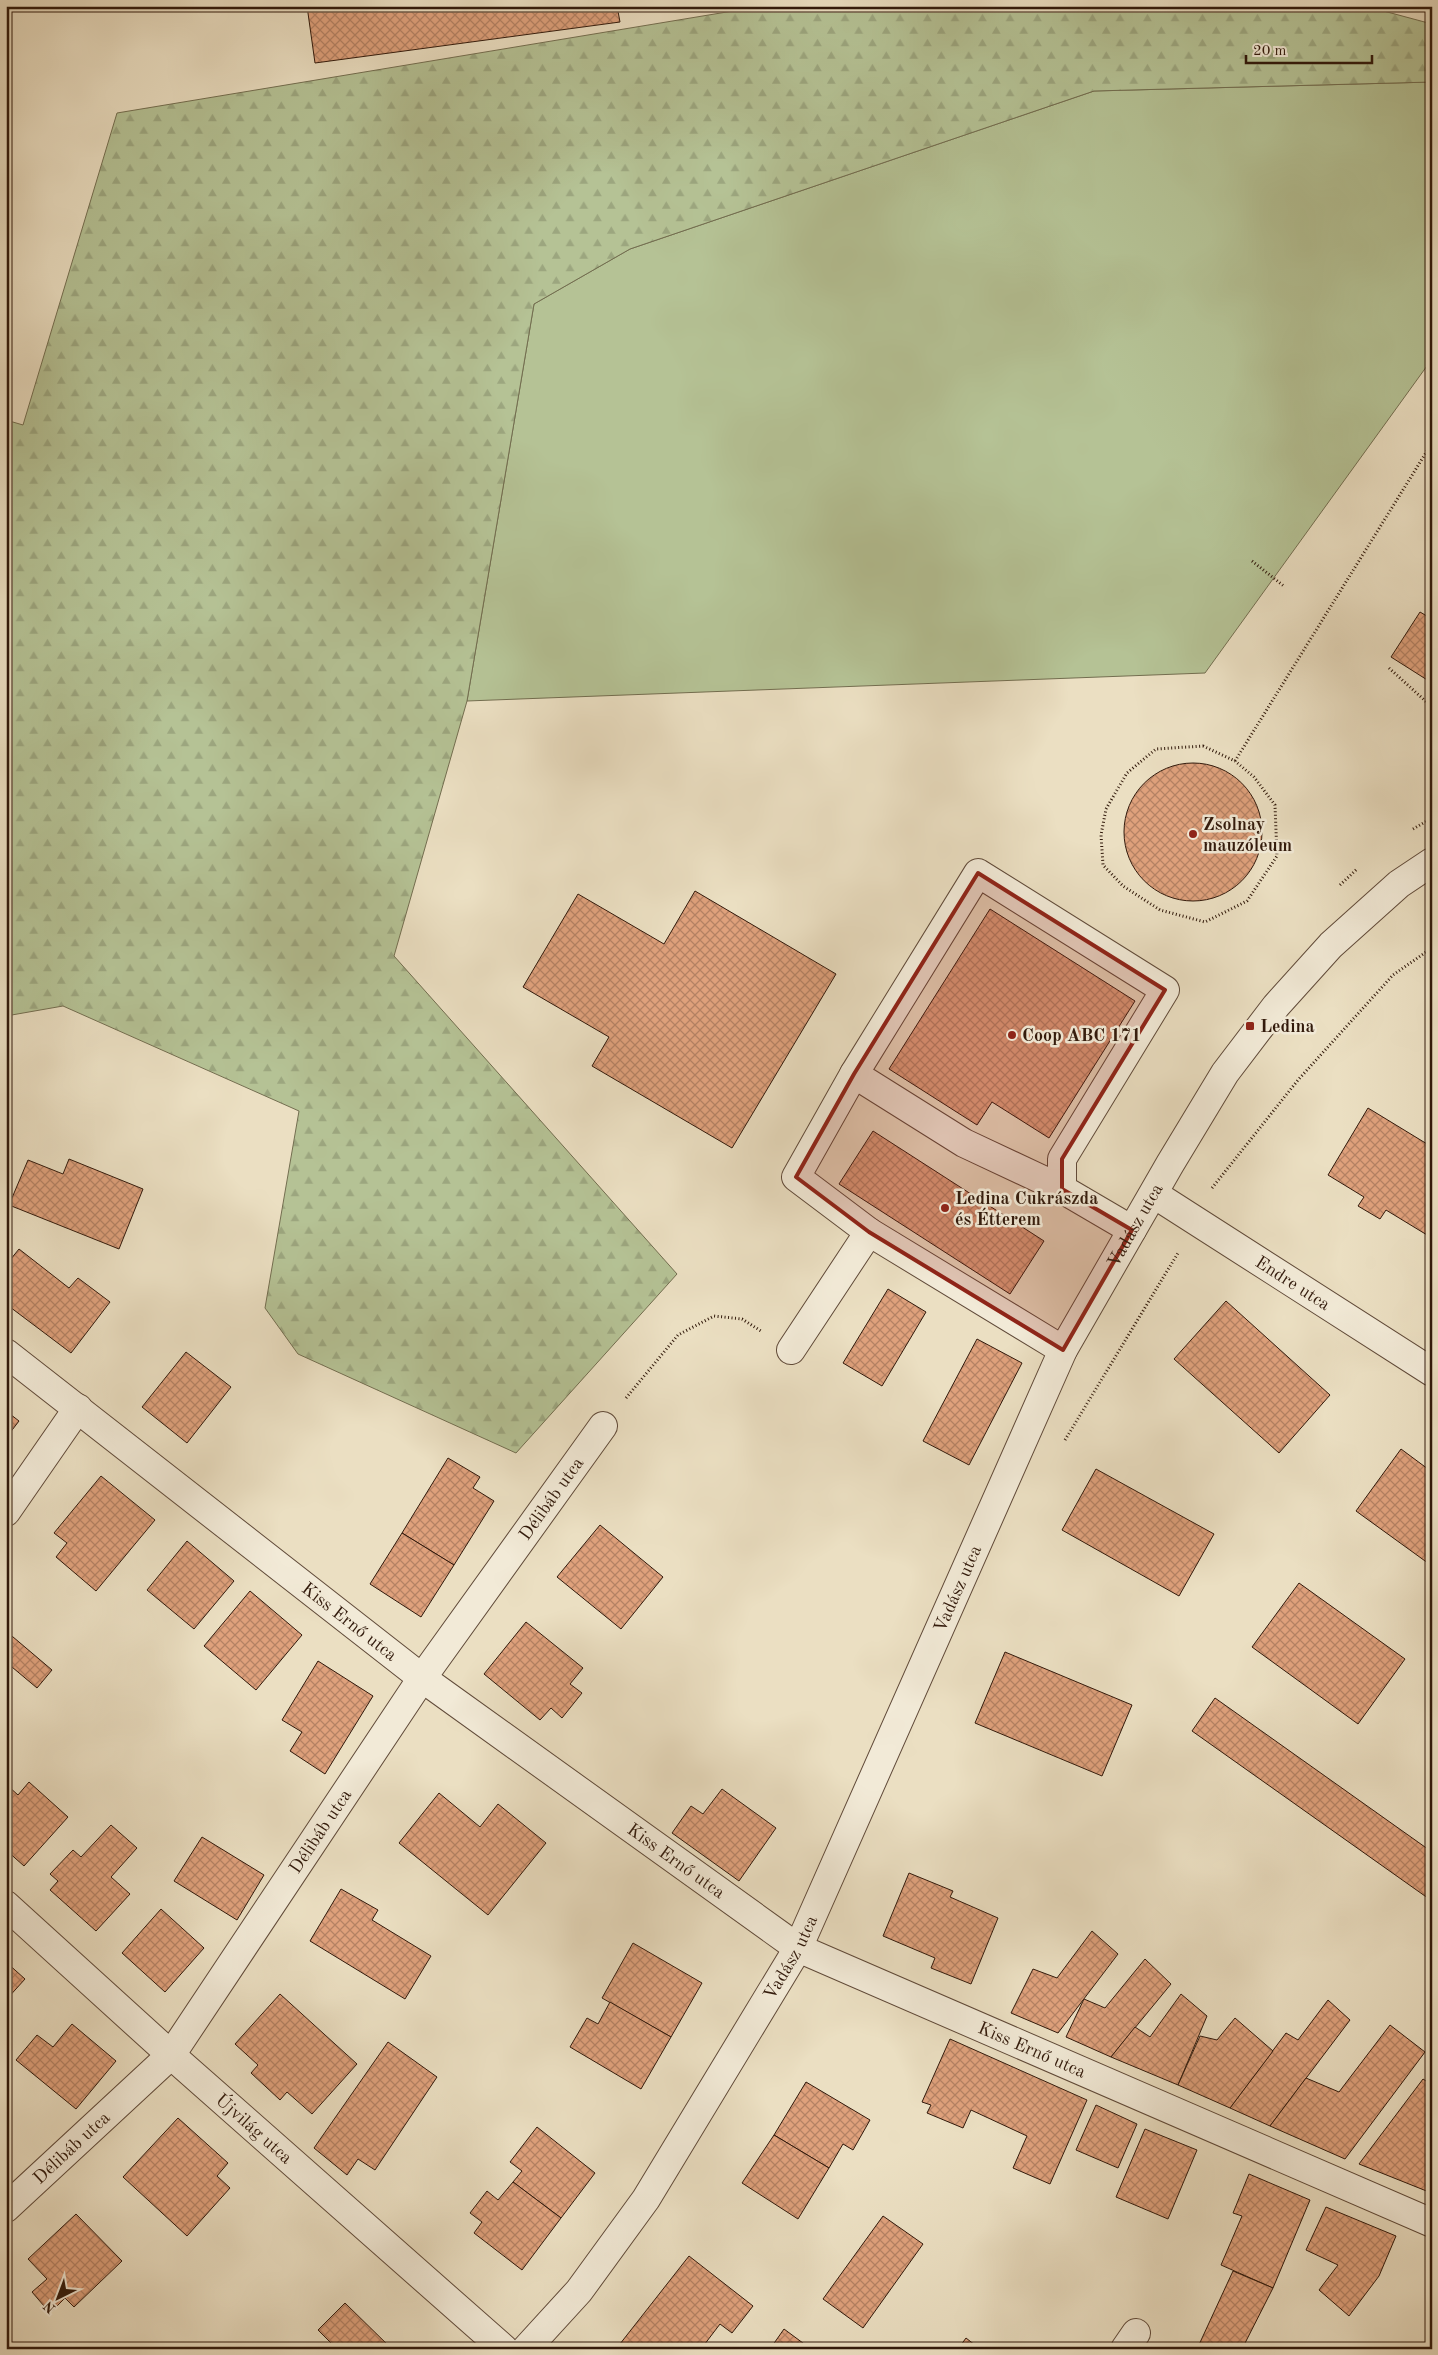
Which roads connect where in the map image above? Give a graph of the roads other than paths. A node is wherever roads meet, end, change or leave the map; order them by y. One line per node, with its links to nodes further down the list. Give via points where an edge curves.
1 (1432, 862): 4 (street, Vadász utca, via 1399,884 1331,945 1276,1006 1225,1074)
2 (854, 1074): 3 (street, via 964,1143); 3 (street, via 978,873 1165,990 1062,1159); 6 (street, via 796,1177)
3 (1062, 1189): 5 (street)
4 (1154, 1194): 5 (street, Vadász utca); 10 (street, Endre utca)
5 (1132, 1230): 8 (street, Vadász utca)
6 (869, 1232): 7 (street); 8 (street)
7 (791, 1350)
8 (1064, 1350): 16 (street, Vadász utca)
9 (6, 1353): 11 (street, Kiss Ernő utca)
10 (1432, 1372)
11 (78, 1408): 13 (street); 14 (street, Kiss Ernő utca)
12 (603, 1426): 14 (street, Délibáb utca)
13 (6, 1512)
14 (422, 1678): 16 (street, Kiss Ernő utca); 17 (street, Délibáb utca)
15 (6, 1905): 17 (street, Újvilág utca)
16 (798, 1948): 19 (street, Kiss Ernő utca); 21 (street, Vadász utca, via 646,2199 579,2291)
17 (171, 2055): 18 (street, Délibáb utca); 20 (street, Újvilág utca)
18 (6, 2208)
19 (1432, 2223)
20 (504, 2349)
21 (526, 2349)

